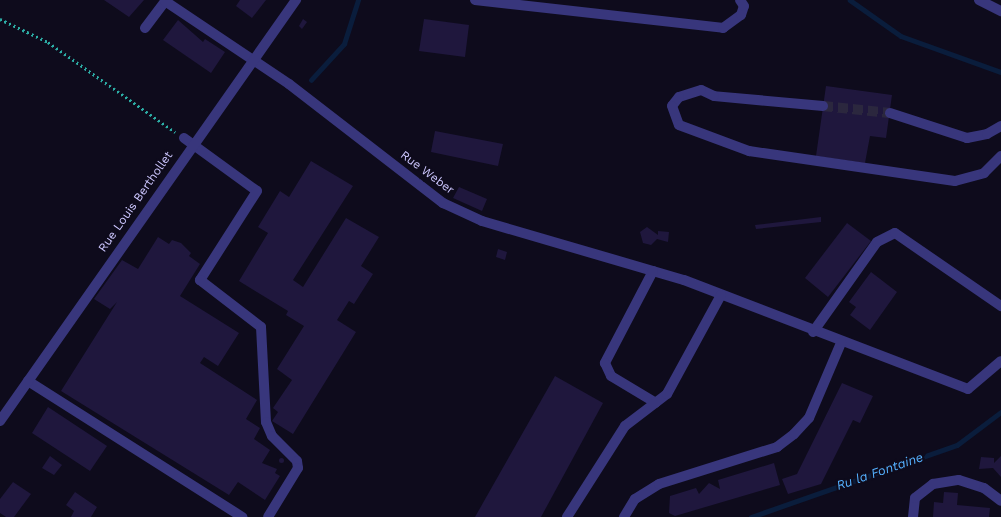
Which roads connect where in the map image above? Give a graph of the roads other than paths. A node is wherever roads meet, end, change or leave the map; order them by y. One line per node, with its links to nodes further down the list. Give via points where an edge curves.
1 (296, 0): 7 (street, Rue Louis Berthollet)
2 (475, 0): 3 (street, via 723,28 741,15 744,6)
3 (740, 0)
4 (979, 0): 5 (street)
5 (1001, 11)
6 (145, 28): 7 (street, Rue Weber, via 165,1)
7 (252, 62): 12 (street, Rue Louis Berthollet); 14 (street, Rue Weber, via 289,84 443,203 482,221)
8 (823, 106): 13 (street, via 714,96 701,90 679,97 672,106 679,125 749,151 955,181 984,173)
9 (890, 113): 10 (street, via 967,138 987,134)
10 (1001, 126)
11 (184, 138): 12 (street)
12 (192, 144): 20 (street, Rue Louis Berthollet); 25 (street, via 257,191 200,280 261,327 266,422 272,436 297,461 298,468)
13 (1001, 156)
14 (653, 272): 15 (street, Rue Weber); 21 (street, via 605,363 611,376)
15 (721, 295): 17 (street, Rue Weber); 21 (street, via 667,394)
16 (1001, 306): 17 (street, via 895,233 877,242)
17 (813, 332): 18 (street, Rue Weber)
18 (841, 343): 19 (street, Rue Weber, via 968,389); 27 (street, via 809,418 794,434 777,447 659,484 635,499)
19 (1001, 361)
20 (28, 381): 22 (street, Rue Louis Berthollet); 24 (street)
21 (656, 403): 26 (street, via 625,426)
22 (0, 421)
23 (1001, 501): 28 (street, via 984,488 959,480 933,484 915,498)
24 (242, 517)
25 (268, 517)
26 (567, 517)
27 (624, 517)
28 (913, 517)

